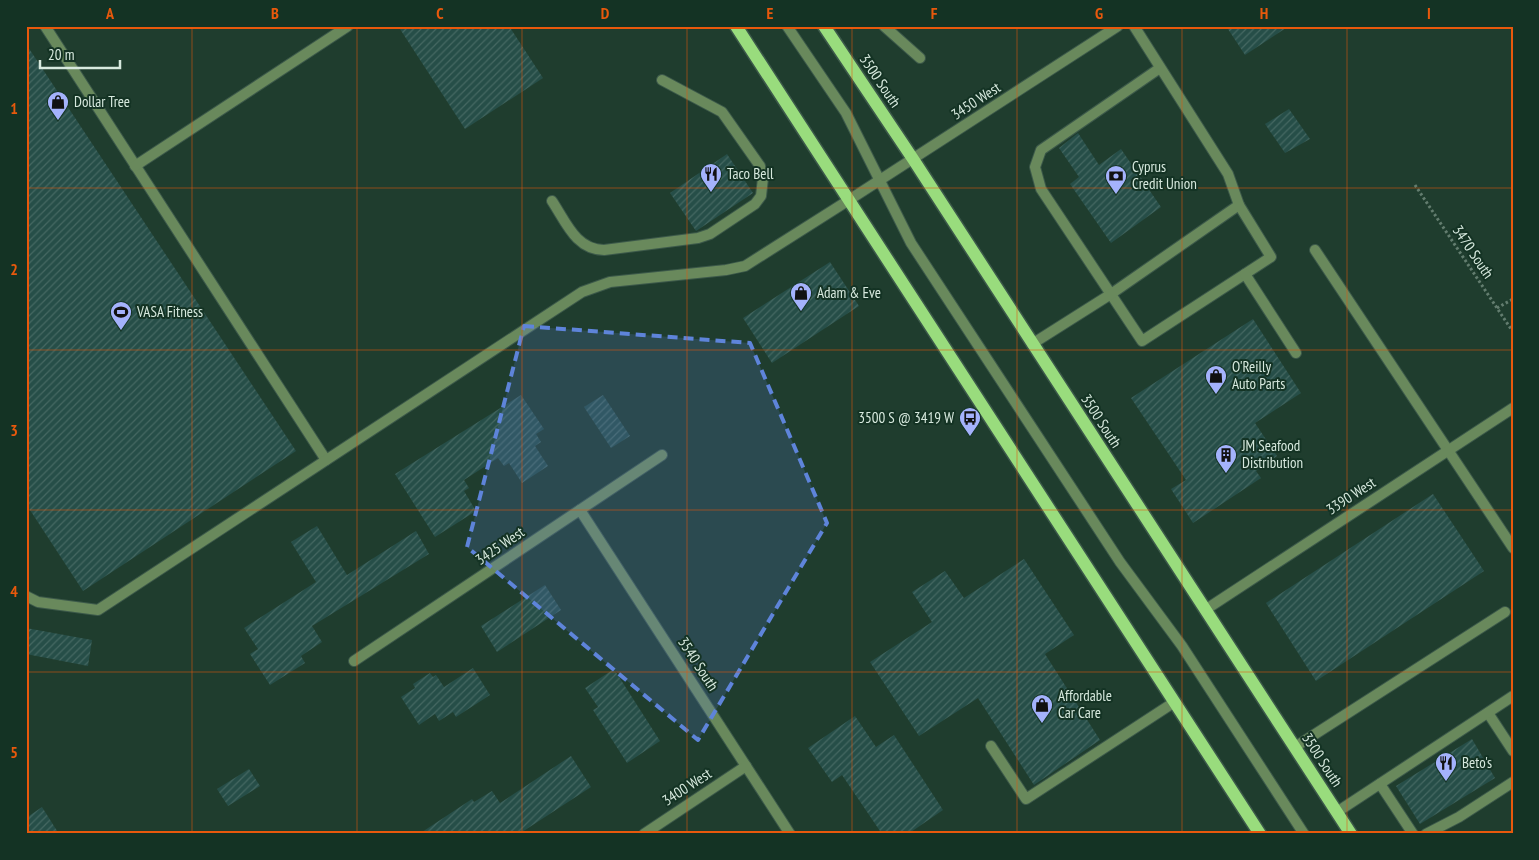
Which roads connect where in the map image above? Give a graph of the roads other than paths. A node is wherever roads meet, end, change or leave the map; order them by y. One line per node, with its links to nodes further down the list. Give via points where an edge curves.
1 (45, 26): 13 (street)
2 (348, 26): 13 (street)
3 (736, 26): 15 (main road)
4 (788, 26): 14 (street, via 846,113)
5 (824, 26): 12 (main road, 3500 South)
6 (884, 26): 9 (street)
7 (1118, 26): 12 (street, 3450 West)
8 (1134, 26): 10 (street)
9 (920, 58)
10 (1160, 68): 17 (street, via 1228,174); 20 (street, via 1041,150 1035,167 1041,189)
11 (662, 80): 16 (street, via 722,112 760,166 764,187 755,204 710,234 698,238 594,250 578,240)
12 (913, 159): 14 (street, 3450 West); 21 (main road, 3500 South)
13 (135, 166): 26 (street)
14 (880, 180): 15 (street, 3450 West); 46 (street, via 911,243 1120,562 1182,646)
15 (848, 200): 26 (street, 3450 West, via 745,266 610,282 582,292); 34 (main road)
16 (552, 201)
17 (1239, 205): 19 (street, via 1271,257); 20 (street)
18 (1315, 250): 24 (street)
19 (1246, 274): 20 (street, via 1142,341); 22 (street)
20 (1111, 294): 21 (street)
21 (1032, 344): 30 (main road, 3500 South)
22 (1296, 352)
23 (1513, 408): 24 (street, 3390 West)
24 (1448, 450): 28 (street); 30 (street, 3390 West)
25 (662, 455): 27 (street, 3425 West)
26 (326, 460): 29 (street, 3450 West, via 98,610 38,602)
27 (580, 510): 32 (street, 3425 West); 39 (street, 3540 South)
28 (1513, 548)
29 (26, 596)
30 (1205, 610): 37 (main road, 3500 South)
31 (1505, 612): 37 (street)
32 (354, 661)
33 (1513, 696): 35 (street)
34 (1173, 703): 36 (street, via 1026,799); 45 (main road)
35 (1488, 713): 38 (street); 41 (street)
36 (991, 746)
37 (1295, 747): 42 (main road, 3500 South)
38 (1513, 751)
39 (746, 766): 43 (street, 3400 West); 44 (street, 3540 South)
40 (1513, 782): 49 (street)
41 (1380, 784): 42 (street); 48 (street)
42 (1337, 812): 47 (main road, 3500 South)
43 (644, 834)
44 (790, 834)
45 (1260, 834)
46 (1304, 834)
47 (1351, 834)
48 (1413, 834)
49 (1426, 834)

